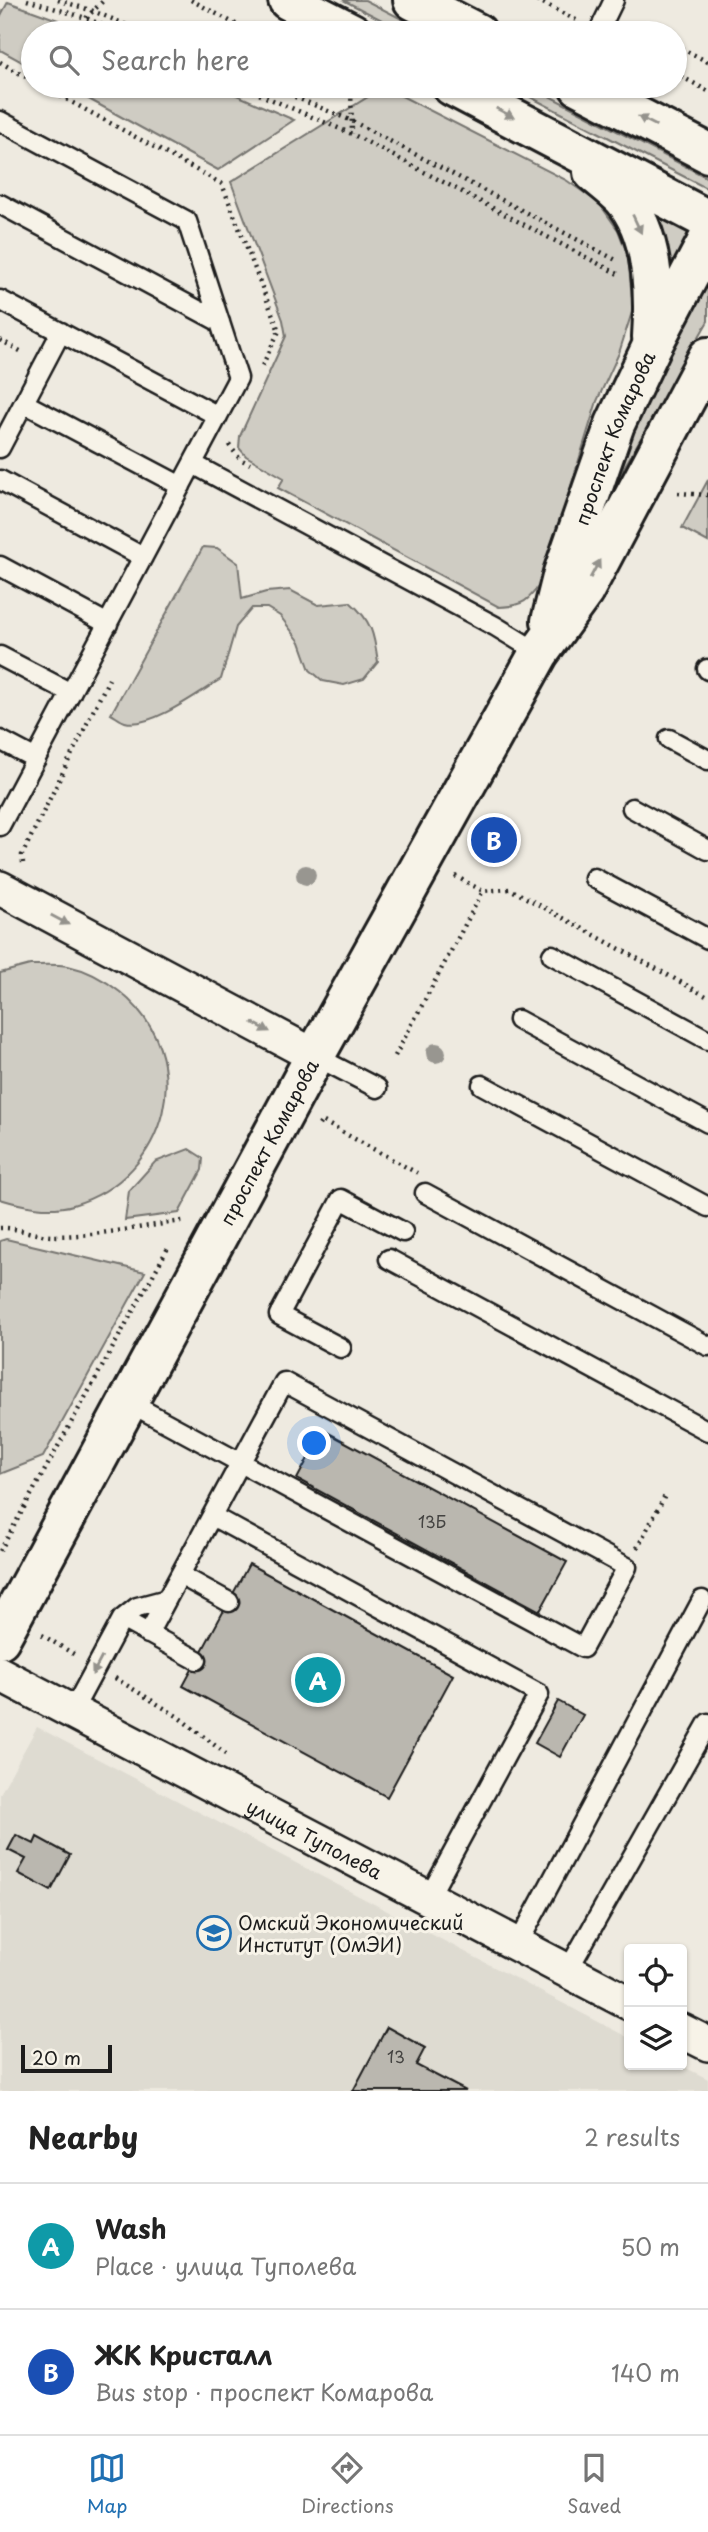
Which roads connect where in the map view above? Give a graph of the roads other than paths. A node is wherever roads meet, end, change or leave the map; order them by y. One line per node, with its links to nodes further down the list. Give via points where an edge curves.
1 (288, 0): 4 (main road)
2 (413, 0): 5 (main road)
3 (614, 0): 6 (lane)
4 (329, 21)
5 (454, 21)
6 (604, 21)
7 (475, 98): 10 (main road, one-way to 10)
8 (602, 98): 11 (main road, one-way to 8)
9 (0, 121): 16 (lane, via 187,221)
10 (557, 141): 13 (main road); 18 (main road, one-way to 18, via 622,198 643,238 653,282)
11 (708, 153)
12 (0, 204): 16 (lane)
13 (708, 220)
14 (708, 240): 18 (main road, проспект Комарова)
15 (0, 300): 17 (lane)
16 (220, 322): 21 (lane, via 238,378)
17 (61, 332): 20 (lane); 21 (lane)
18 (651, 348): 29 (main road, проспект Комарова, via 615,425 563,573)
19 (708, 357): 29 (main road, проспект Комарова, one-way to 19, via 584,591)
20 (24, 403): 22 (lane); 25 (lane)
21 (218, 416): 23 (lane)
22 (0, 448)
23 (193, 464): 25 (lane); 29 (lane)
24 (0, 480): 26 (lane)
25 (181, 486): 26 (lane)
26 (143, 556): 28 (lane)
27 (0, 566): 28 (lane)
28 (108, 624): 31 (lane)
29 (542, 650): 45 (main road, проспект Комарова)
30 (0, 656): 31 (lane)
31 (71, 693): 34 (lane)
32 (669, 738): 35 (lane)
33 (0, 740): 34 (lane)
34 (36, 759): 37 (lane)
35 (708, 760)
36 (632, 808): 38 (lane)
37 (0, 826)
38 (708, 849)
39 (594, 878): 41 (lane)
40 (0, 888): 45 (street, one-way to 45)
41 (708, 939)
42 (552, 956): 44 (lane)
43 (517, 1020): 48 (lane)
44 (708, 1040)
45 (315, 1056): 47 (lane); 55 (main road, проспект Комарова)
46 (482, 1085): 50 (lane)
47 (377, 1088)
48 (708, 1123)
49 (425, 1193): 53 (lane)
50 (708, 1207)
51 (403, 1232): 54 (lane, via 341,1199 291,1292 279,1315)
52 (389, 1259): 56 (lane)
53 (708, 1346)
54 (341, 1348)
55 (128, 1402): 57 (lane); 65 (main road, проспект Комарова)
56 (708, 1431)
57 (241, 1463): 57 (lane, via 284,1382 626,1567 583,1648); 58 (lane)
58 (212, 1516): 59 (lane); 70 (lane, via 540,1694)
59 (180, 1575): 60 (lane); 62 (lane)
60 (167, 1599): 63 (lane, via 137,1608); 64 (lane)
61 (702, 1600): 71 (lane)
62 (229, 1602)
63 (122, 1619): 64 (lane); 68 (lane, one-way to 68)
64 (148, 1634): 66 (lane)
65 (0, 1639)
66 (197, 1660)
67 (0, 1674): 68 (street, улица Туполева)
68 (72, 1712): 70 (street, улица Туполева)
69 (708, 1723): 72 (lane)
70 (429, 1897): 71 (street, улица Туполева)
71 (518, 1944): 72 (street, улица Туполева)
72 (568, 1970): 73 (street, улица Туполева)
73 (624, 2000)
74 (687, 2034): 75 (street)
75 (708, 2045)

